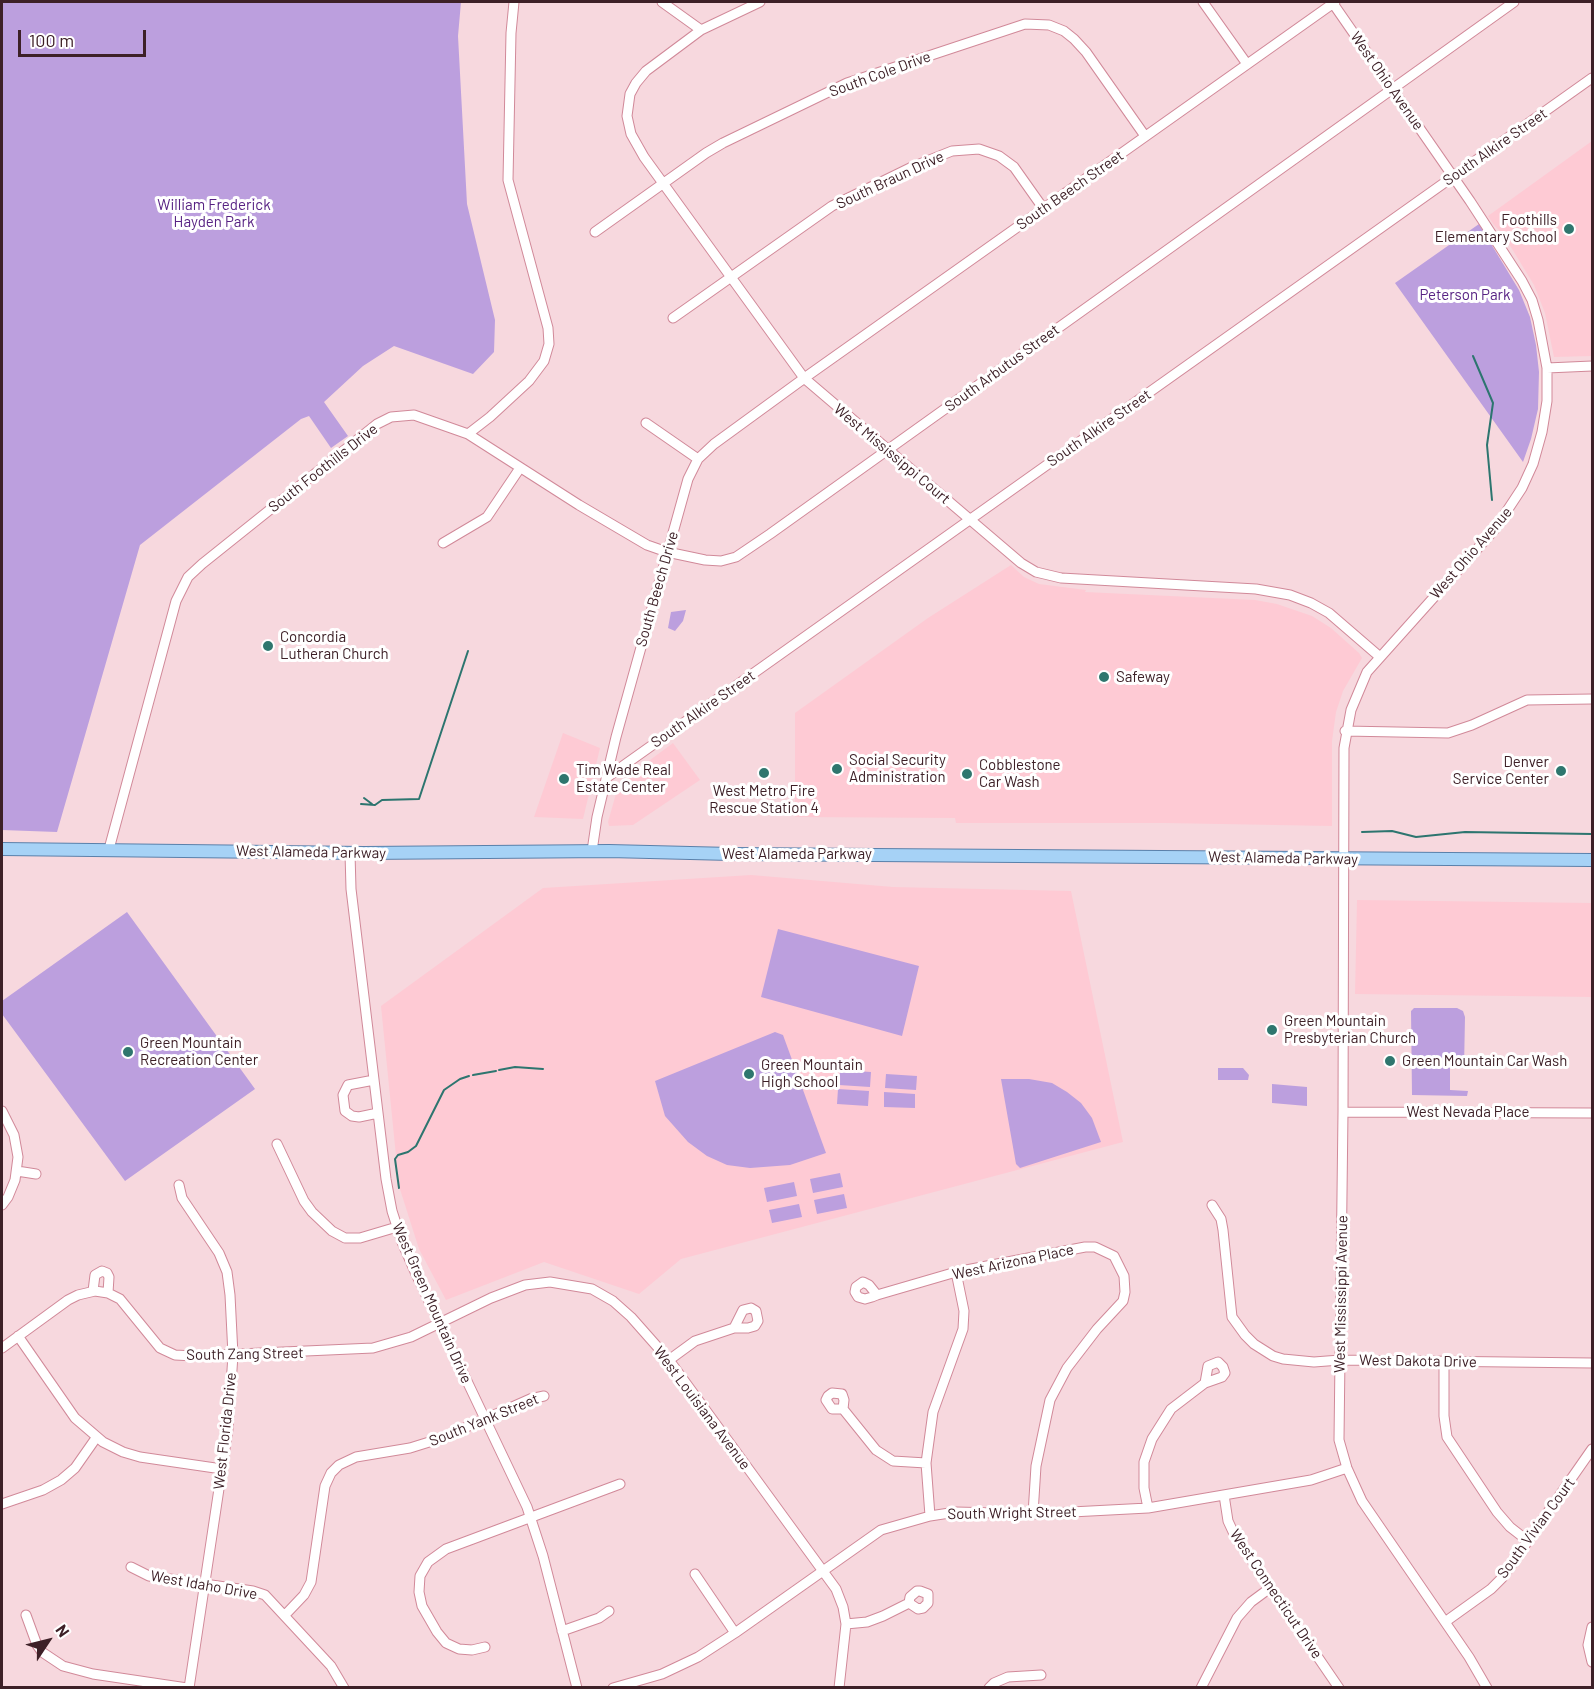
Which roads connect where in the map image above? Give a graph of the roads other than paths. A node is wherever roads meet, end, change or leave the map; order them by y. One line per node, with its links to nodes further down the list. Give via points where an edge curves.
1 (514, 2): 22 (street, via 508,180 545,314 549,344 537,372)
2 (662, 2): 7 (street)
3 (760, 2): 7 (street)
4 (1203, 2): 8 (street)
5 (1333, 2): 8 (street, South Beech Street); 10 (street, West Ohio Avenue)
6 (1514, 2): 10 (street, South Arbutus Street)
7 (701, 30): 13 (street, West Mississippi Court, via 646,71 630,94 627,116 631,134)
8 (1247, 64): 11 (street, South Beech Street)
9 (1593, 78): 12 (street, South Alkire Street)
10 (1391, 88): 12 (street, West Ohio Avenue); 23 (street, South Arbutus Street)
11 (1145, 136): 13 (street, South Cole Drive, via 1074,39 1056,28 1032,23 848,83 718,146); 14 (street, South Beech Street)
12 (1453, 177): 19 (street, West Ohio Avenue, via 1527,291 1542,332); 26 (street, South Alkire Street)
13 (664, 183): 15 (street, South Cole Drive); 16 (street, West Mississippi Court)
14 (1043, 208): 16 (street, South Braun Drive, via 1004,159 984,150 957,150 849,196); 20 (street, South Beech Street)
15 (595, 232)
16 (731, 277): 17 (street, South Braun Drive); 20 (street, West Mississippi Court)
17 (673, 318)
18 (1593, 366): 19 (street)
19 (1547, 368): 29 (street, West Ohio Avenue, via 1547,401 1540,442 1517,498)
20 (804, 378): 23 (street, West Mississippi Court); 24 (street, South Beech Drive)
21 (646, 423): 24 (street)
22 (468, 434): 25 (street, South Arbutus Street); 34 (street, South Foothills Drive, via 414,415 377,423 188,577 173,612)
23 (887, 450): 26 (street, West Mississippi Court); 28 (street, South Arbutus Street, via 736,557 714,561)
24 (698, 459): 28 (street, South Beech Drive, via 688,479)
25 (520, 468): 27 (street, via 484,520); 28 (street, South Arbutus Street, via 640,542)
26 (970, 520): 29 (street, West Mississippi Court, via 1029,569 1044,575 1256,589 1300,598 1329,613); 32 (street, South Alkire Street)
27 (443, 543)
28 (667, 552): 32 (street, South Beech Drive)
29 (1380, 657): 31 (street, West Ohio Avenue, via 1358,690)
30 (1593, 699): 31 (street, via 1527,700 1448,733)
31 (1346, 731): 37 (street, West Ohio Avenue)
32 (606, 778): 35 (street, South Beech Drive)
33 (2, 849): 34 (main road, West Alameda Parkway)
34 (109, 849): 36 (main road, West Alameda Parkway)
35 (592, 851): 36 (main road, West Alameda Parkway); 37 (main road, West Alameda Parkway)
36 (350, 853): 39 (street, West Green Mountain Drive)
37 (1344, 859): 38 (main road, West Alameda Parkway); 41 (street, West Mississippi Avenue)
38 (1593, 860)
39 (374, 1080): 42 (street, West Green Mountain Drive); 42 (street, via 348,1085 343,1095 345,1111 352,1116)
40 (2, 1111): 45 (street, via 14,1135)
41 (1343, 1112): 43 (street, West Nevada Place); 63 (street, West Mississippi Avenue)
42 (378, 1113): 50 (street, West Green Mountain Drive, via 387,1187)
43 (1593, 1113)
44 (277, 1144): 51 (street, via 304,1201)
45 (17, 1171): 46 (street); 48 (street)
46 (36, 1174)
47 (180, 1185): 61 (street, West Florida Drive, via 182,1198 227,1272)
48 (2, 1205)
49 (1212, 1205): 63 (street, West Dakota Drive, via 1223,1230 1232,1317 1245,1335 1263,1350 1283,1359)
50 (397, 1227): 51 (street, via 360,1238); 57 (street, West Green Mountain Drive)
51 (336, 1234): 52 (street)
52 (330, 1243)
53 (956, 1272): 56 (street, West Arizona Place); 72 (street, via 964,1311 963,1329 933,1412); 79 (street, West Arizona Place, via 1095,1247 1114,1256 1124,1276 1122,1301 1067,1368 1050,1400 1036,1466)
54 (93, 1291): 55 (street, South Zang Street); 55 (street, South Zang Street, via 95,1275 102,1271 109,1278); 59 (street, South Zang Street, via 68,1300)
55 (108, 1293): 61 (street, South Zang Street, via 125,1304 153,1341 168,1352 184,1356)
56 (877, 1296)
57 (439, 1323): 61 (street, South Zang Street, via 401,1341 373,1348); 62 (street, West Louisiana Avenue, via 525,1286 570,1284 592,1289 613,1301); 69 (street, West Green Mountain Drive)
58 (734, 1328): 62 (street, via 695,1341)
59 (18, 1336): 60 (street, South Zang Street); 70 (street, via 67,1407)
60 (2, 1348)
61 (233, 1355): 73 (street, West Florida Drive)
62 (669, 1360): 84 (street, West Louisiana Avenue)
63 (1340, 1360): 64 (street, West Dakota Drive); 74 (street, West Mississippi Avenue, via 1338,1425)
64 (1444, 1362): 65 (street, West Dakota Drive); 82 (street, via 1447,1437 1497,1512)
65 (1593, 1363)
66 (1205, 1383): 78 (street, via 1171,1409 1152,1439 1144,1462)
67 (544, 1396): 69 (street, South Yank Street)
68 (843, 1408): 72 (street, via 876,1450 893,1461)
69 (485, 1419): 81 (street, West Green Mountain Drive); 91 (street, South Yank Street, via 410,1448 356,1457 335,1469 325,1486 310,1582 304,1595)
70 (96, 1438): 73 (street, via 140,1457); 77 (street, via 75,1468 61,1480)
71 (1593, 1449): 82 (street, South Vivian Court)
72 (926, 1463): 80 (street)
73 (222, 1468): 86 (street, West Florida Drive)
74 (1347, 1468): 76 (street, South Wright Street, via 1311,1479); 92 (street, West Mississippi Avenue, via 1370,1514)
75 (620, 1484): 81 (street)
76 (1224, 1495): 78 (street, South Wright Street); 87 (street, West Connecticut Drive, via 1231,1528)
77 (2, 1504)
78 (1148, 1508): 79 (street, South Wright Street)
79 (1033, 1514): 80 (street, South Wright Street, via 956,1512)
80 (930, 1516): 84 (street, South Wright Street, via 881,1530)
81 (531, 1517): 95 (street, West Green Mountain Drive); 97 (street, via 439,1552 420,1576 418,1592 422,1606 441,1638 459,1649)
82 (1528, 1541): 92 (street, South Vivian Court, via 1497,1584)
83 (131, 1567): 86 (street, West Idaho Drive, via 149,1576)
84 (823, 1572): 93 (street, West Louisiana Avenue, via 841,1600); 96 (street, South Wright Street)
85 (695, 1574): 96 (street)
86 (205, 1584): 91 (street, West Idaho Drive, via 259,1593 272,1600); 100 (street, West Florida Drive)
87 (1270, 1588): 106 (street, via 1237,1618); 107 (street, West Connecticut Drive)
88 (909, 1604): 93 (street, via 877,1619)
89 (609, 1611): 95 (street)
90 (26, 1615): 100 (street, via 42,1652 63,1666)
91 (285, 1615): 101 (street, West Idaho Drive, via 332,1666)
92 (1445, 1622): 108 (street, West Mississippi Avenue)
93 (846, 1624): 104 (street, West Louisiana Avenue)
94 (1593, 1627): 98 (street, via 1588,1640)
95 (562, 1631): 102 (street, West Green Mountain Drive)
96 (735, 1634): 103 (street, South Wright Street, via 681,1666)
97 (485, 1647)
98 (1593, 1662)
99 (1041, 1675): 105 (street, via 1008,1677)
100 (188, 1688)
101 (344, 1688)
102 (577, 1688)
103 (613, 1688)
104 (839, 1688)
105 (989, 1688)
106 (1201, 1688)
107 (1339, 1688)
108 (1487, 1688)

